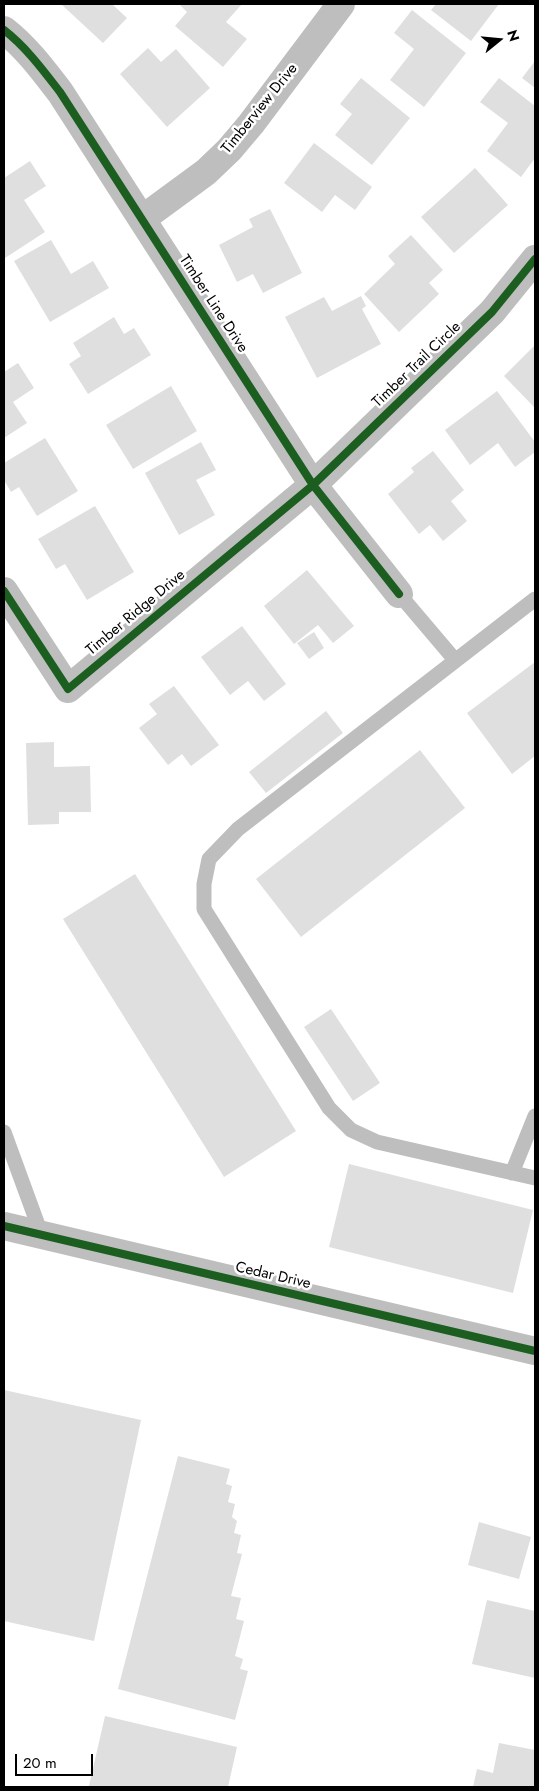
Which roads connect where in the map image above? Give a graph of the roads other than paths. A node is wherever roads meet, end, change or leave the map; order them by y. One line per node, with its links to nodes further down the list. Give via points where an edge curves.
1 (341, 4): 3 (street, Timberview Drive, via 229,150 206,172)
2 (4, 30): 3 (street, Timber Line Drive, via 30,54 60,92)
3 (142, 220): 5 (street, Timber Line Drive)
4 (535, 259): 5 (street, Timber Trail Circle, via 492,312)
5 (312, 485): 6 (street, Timber Ridge Drive, via 68,689); 7 (street, Timber Line Drive)
6 (4, 591)
7 (399, 594): 9 (lane)
8 (535, 599): 9 (lane)
9 (455, 660): 12 (lane, via 238,829 209,860 204,884 204,909 329,1108 351,1130 377,1142)
10 (535, 1116): 12 (lane)
11 (4, 1132): 15 (lane)
12 (512, 1173): 13 (lane)
13 (535, 1178)
14 (4, 1226): 15 (street, Cedar Drive)
15 (42, 1236): 16 (street, Cedar Drive)
16 (535, 1351)

